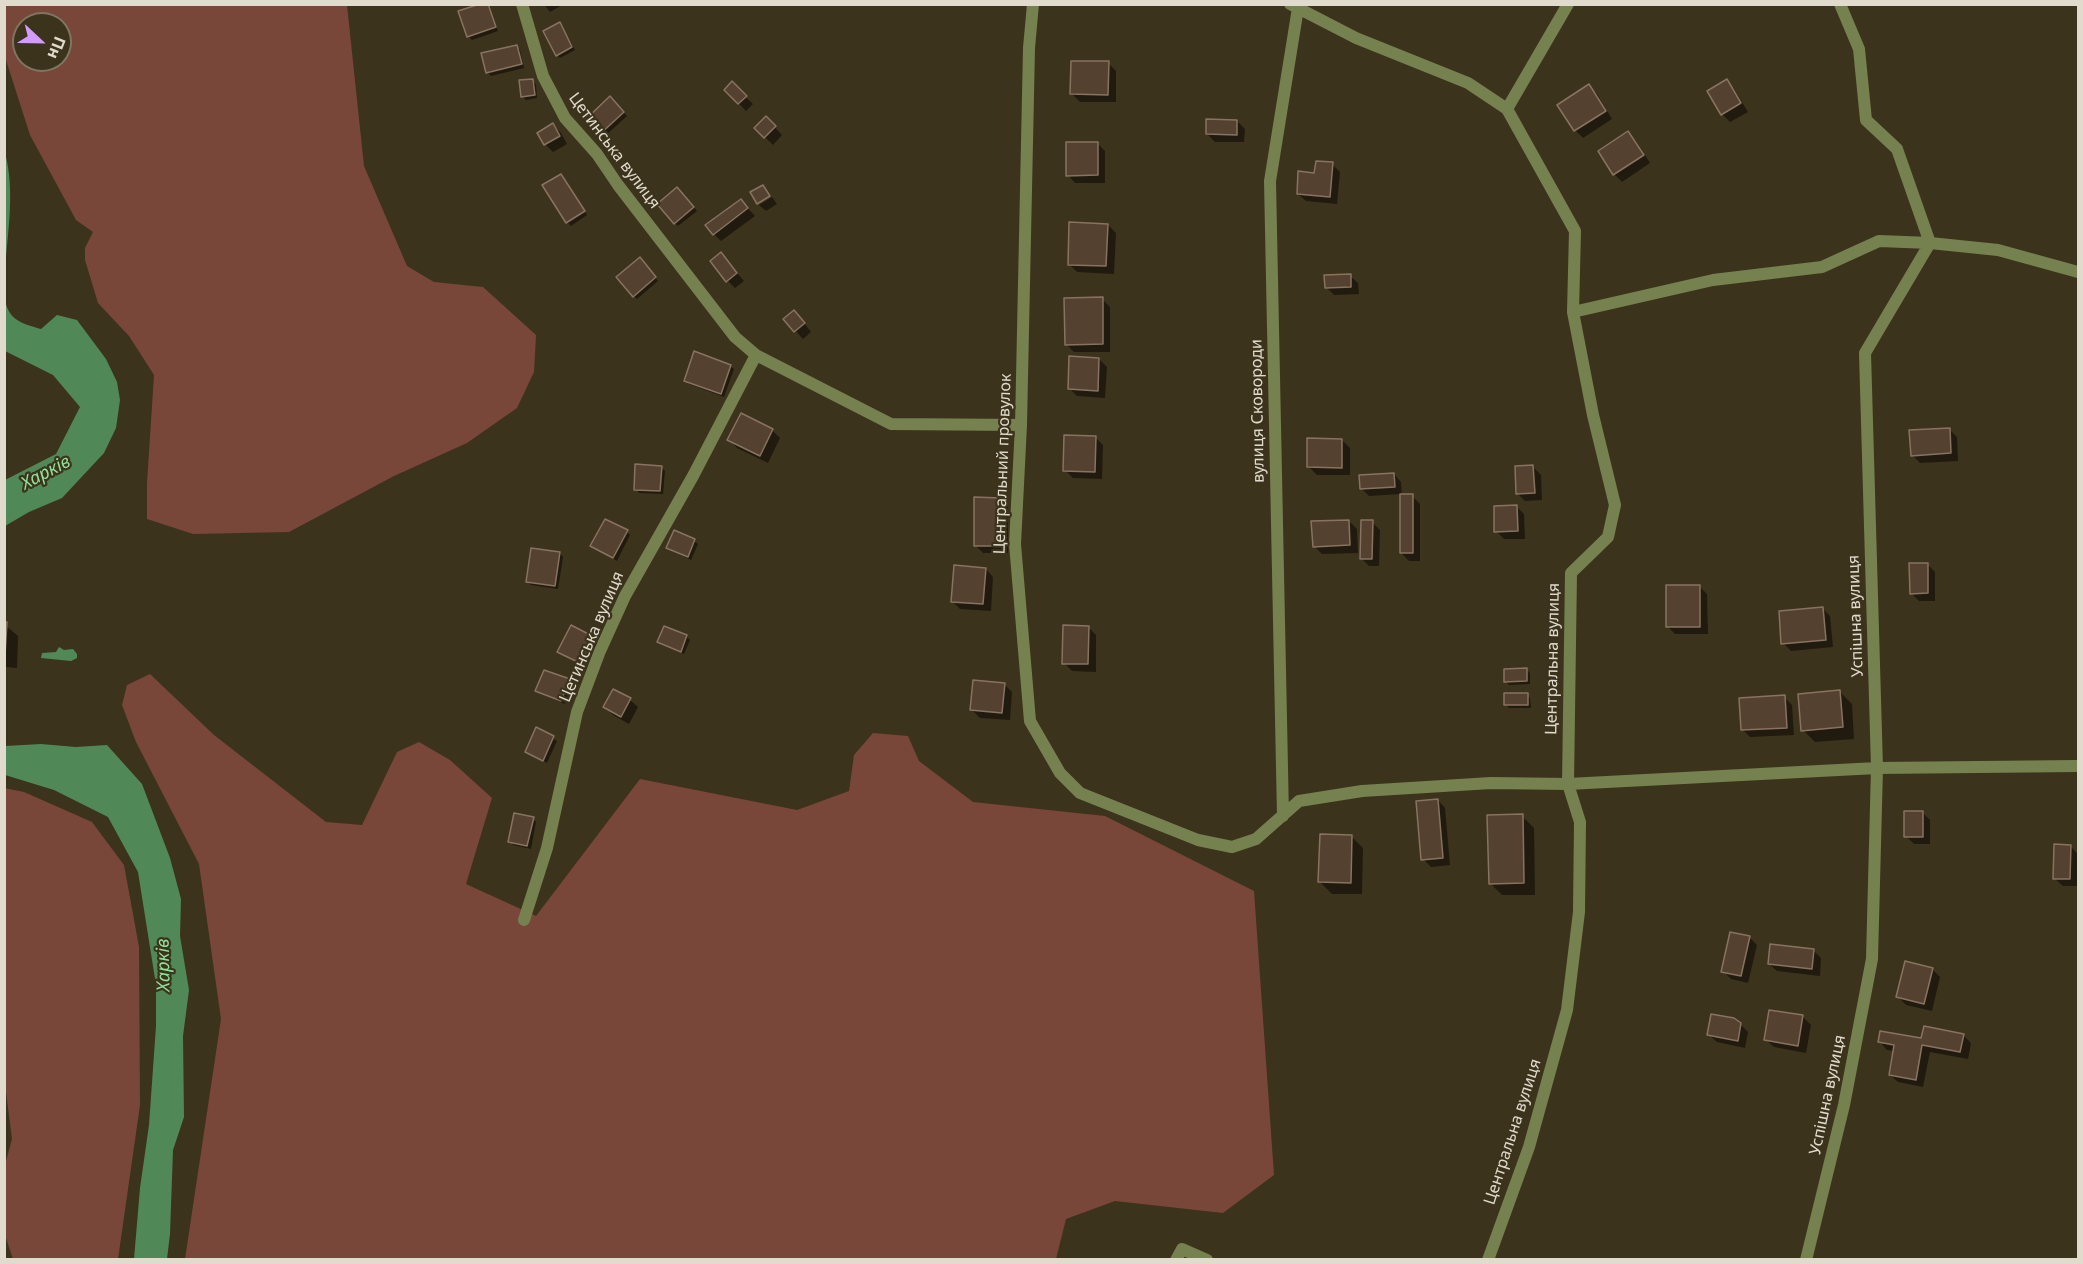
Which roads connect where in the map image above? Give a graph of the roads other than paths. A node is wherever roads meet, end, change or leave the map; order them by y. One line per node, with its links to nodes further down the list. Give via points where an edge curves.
1 (522, 4): 10 (street, Цетинська вулиця, via 543,76 565,118 597,154 735,337)
2 (1033, 4): 11 (street, Центральний провулок)
3 (1568, 4): 6 (street)
4 (1840, 4): 7 (street, via 1859,49 1866,120 1897,149)
5 (1294, 6): 6 (street, Центральна вулиця, via 1356,38 1468,83); 15 (street, вулиця Сковороди, via 1270,181)
6 (1507, 109): 9 (street, Центральна вулиця, via 1575,231)
7 (1930, 243): 8 (street, via 1998,250); 9 (street, via 1879,241 1822,267 1713,280); 13 (street, Успішна вулиця, via 1865,353)
8 (2079, 272)
9 (1573, 312): 14 (street, Центральна вулиця, via 1615,505 1608,537 1571,573)
10 (756, 355): 11 (street, Цетинська вулиця, via 891,424); 16 (street, Цетинська вулиця, via 625,596 600,651 577,712 548,848)
11 (1021, 425): 15 (street, Центральний провулок, via 1015,544 1030,721 1060,774 1080,793 1198,840 1240,844 1256,839)
12 (2079, 766): 13 (street, Центральний провулок)
13 (1877, 768): 14 (street, Центральний провулок); 20 (street, Успішна вулиця, via 1872,959 1844,1105)
14 (1569, 784): 15 (street, Центральний провулок, via 1491,783 1362,791 1299,801); 19 (street, Центральна вулиця, via 1580,822 1579,912 1567,1010 1529,1147)
15 (1283, 816)
16 (524, 920)
17 (1176, 1260): 18 (street, via 1182,1249)
18 (1207, 1260)
19 (1488, 1260)
20 (1806, 1260)

